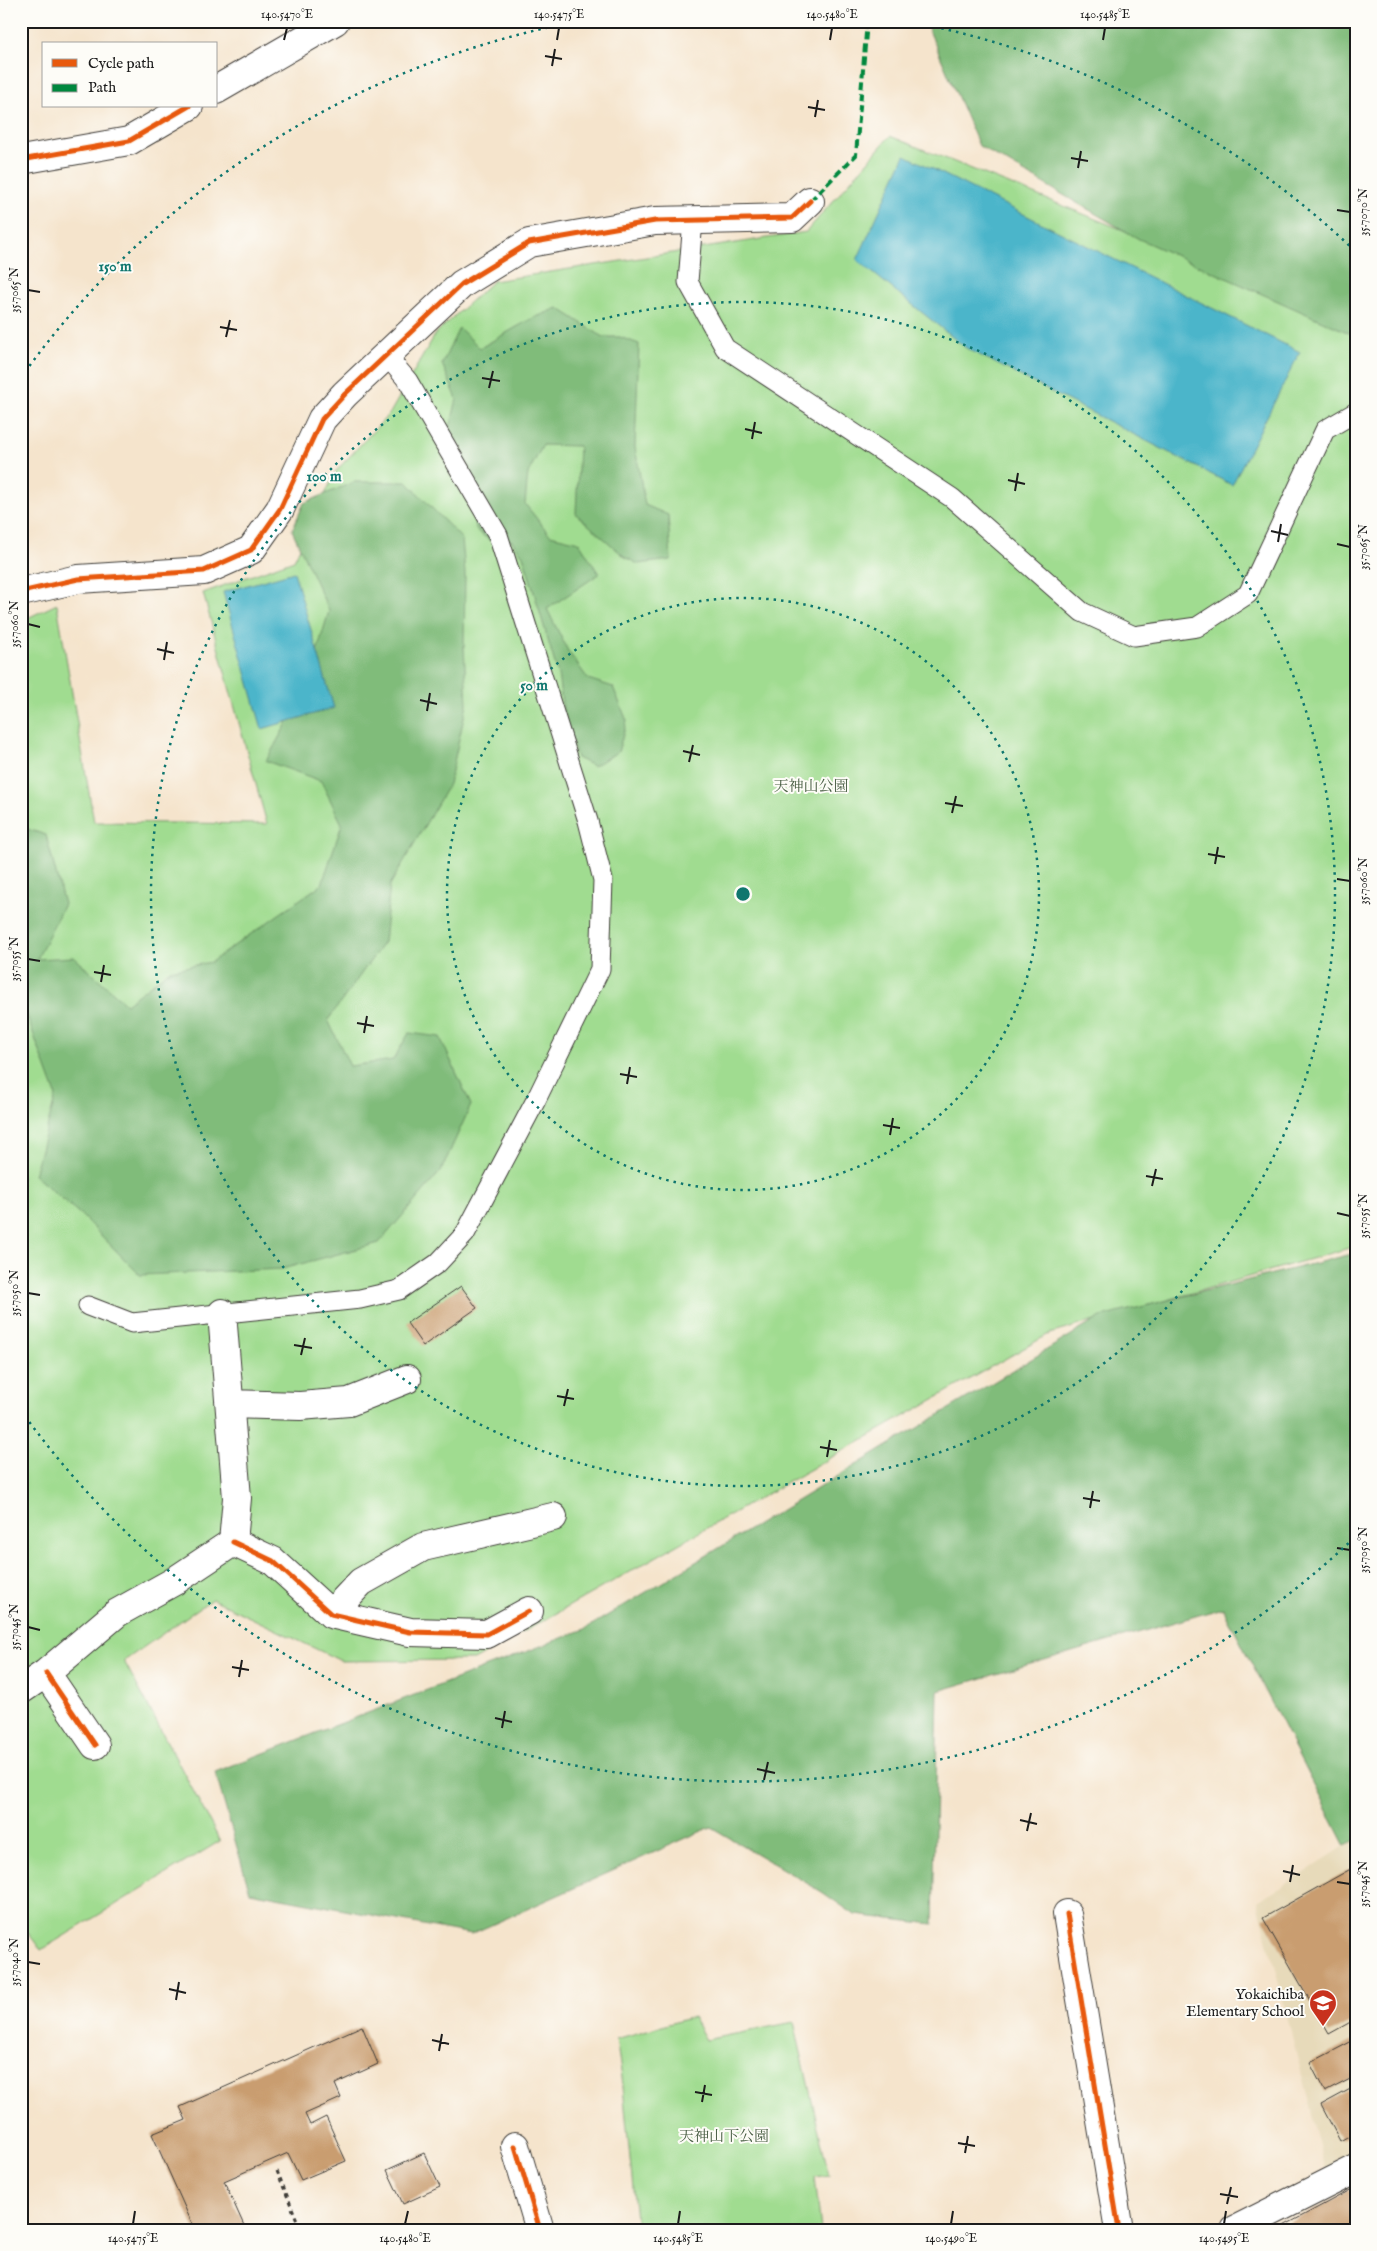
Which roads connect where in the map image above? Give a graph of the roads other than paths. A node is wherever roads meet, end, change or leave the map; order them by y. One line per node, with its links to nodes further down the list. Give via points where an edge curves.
1 (335, 21): 2 (street)
2 (218, 89)
3 (185, 108): 4 (street, via 129,141)
4 (21, 160)
5 (810, 201): 6 (street, via 792,218)
6 (693, 220): 7 (street, via 655,221 529,243 462,284); 8 (lane, via 688,282 725,348 952,498 1082,612 1134,636 1197,627 1248,594 1325,430)
7 (385, 354): 9 (street, via 322,419 280,509 251,550 204,571 78,579); 11 (lane, via 408,381 498,535 588,821 602,880 600,969 465,1234 438,1263 399,1290 360,1299)
8 (1356, 412)
9 (21, 592)
10 (88, 1306): 11 (lane, via 132,1323)
11 (222, 1313): 13 (street)
12 (407, 1379): 13 (street, via 349,1402 300,1406)
13 (230, 1404): 15 (street, via 237,1498)
14 (552, 1517): 17 (street, via 423,1547 361,1582)
15 (233, 1542): 17 (street, via 273,1561); 18 (street, via 173,1582 117,1613)
16 (529, 1611): 17 (street, via 487,1634 410,1632)
17 (331, 1614)
18 (46, 1673): 19 (street); 20 (street)
19 (21, 1690)
20 (95, 1745)
21 (1067, 1914): 25 (street)
22 (515, 2146): 24 (street)
23 (1356, 2169): 26 (street)
24 (540, 2230)
25 (1120, 2230)
26 (1235, 2230)

